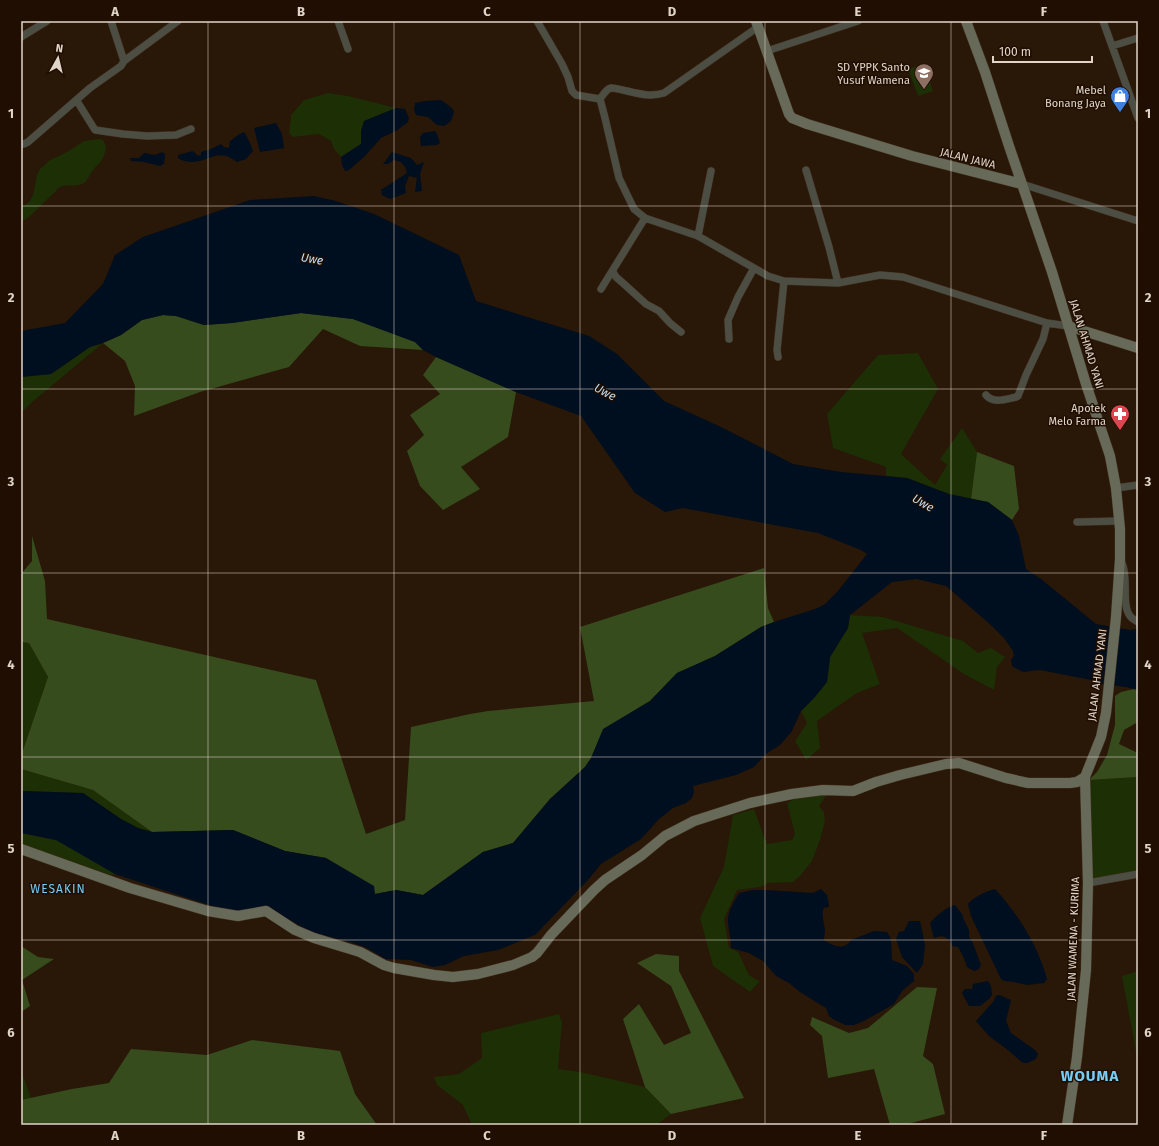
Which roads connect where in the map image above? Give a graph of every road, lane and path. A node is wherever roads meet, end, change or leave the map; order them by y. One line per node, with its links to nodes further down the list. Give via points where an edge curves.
1 (46, 21): 10 (street)
2 (111, 21): 15 (street)
3 (178, 21): 15 (street)
4 (338, 21): 13 (street)
5 (536, 21): 16 (street, via 562,64 572,91 576,95)
6 (858, 21): 14 (street)
7 (966, 21): 23 (street, JALAN AHMAD YANI)
8 (1103, 21): 12 (street)
9 (757, 24): 14 (street); 16 (street, via 664,93 645,95 611,88 606,90)
10 (21, 36)
11 (1138, 38): 12 (street)
12 (1112, 46): 18 (street)
13 (348, 49)
14 (767, 51): 23 (street, JALAN JAWA, via 792,118 912,156)
15 (124, 61): 17 (street)
16 (600, 99): 24 (street, via 619,178 634,209)
17 (77, 101): 19 (street, via 95,130 147,136 176,135); 20 (street, via 28,142)
18 (1138, 118)
19 (191, 128)
20 (21, 144)
21 (806, 170): 30 (street)
22 (711, 171): 26 (street)
23 (1022, 184): 25 (street, JALAN JAWA); 33 (street, JALAN AHMAD YANI)
24 (645, 218): 26 (street); 28 (street)
25 (1138, 221)
26 (698, 236): 27 (street)
27 (754, 268): 29 (street); 35 (street, via 728,320)
28 (613, 272): 31 (street); 34 (street, via 646,304 659,311)
29 (784, 281): 30 (street); 37 (street)
30 (838, 283): 32 (street, via 880,275 903,277)
31 (601, 289)
32 (1047, 323): 33 (street); 38 (street, via 1043,339 1018,396 993,401)
33 (1068, 326): 36 (street); 40 (street, JALAN AHMAD YANI, via 1110,456)
34 (681, 332)
35 (729, 339)
36 (1138, 348)
37 (778, 357)
38 (986, 395)
39 (1138, 484): 40 (street)
40 (1116, 488): 41 (street, JALAN AHMAD YANI)
41 (1119, 521): 42 (street); 43 (street, JALAN AHMAD YANI)
42 (1077, 522)
43 (1120, 559): 44 (street, via 1124,571 1127,609 1131,617); 45 (street, JALAN AHMAD YANI, via 1106,713 1101,737)
44 (1138, 622)
45 (1085, 776): 46 (street, via 1077,782 1070,783 1028,783 959,763 946,764 888,778 853,791 823,790 792,794 750,803 694,820 665,836 605,880 532,956 513,965 466,976 426,974 394,968 360,952 295,930 266,911 238,916 208,911 130,888); 48 (street, JALAN WAMENA - KURIMA)
46 (21, 849)
47 (1138, 874): 48 (street)
48 (1088, 883): 49 (street, JALAN WAMENA - KURIMA, via 1086,970)
49 (1067, 1125)

